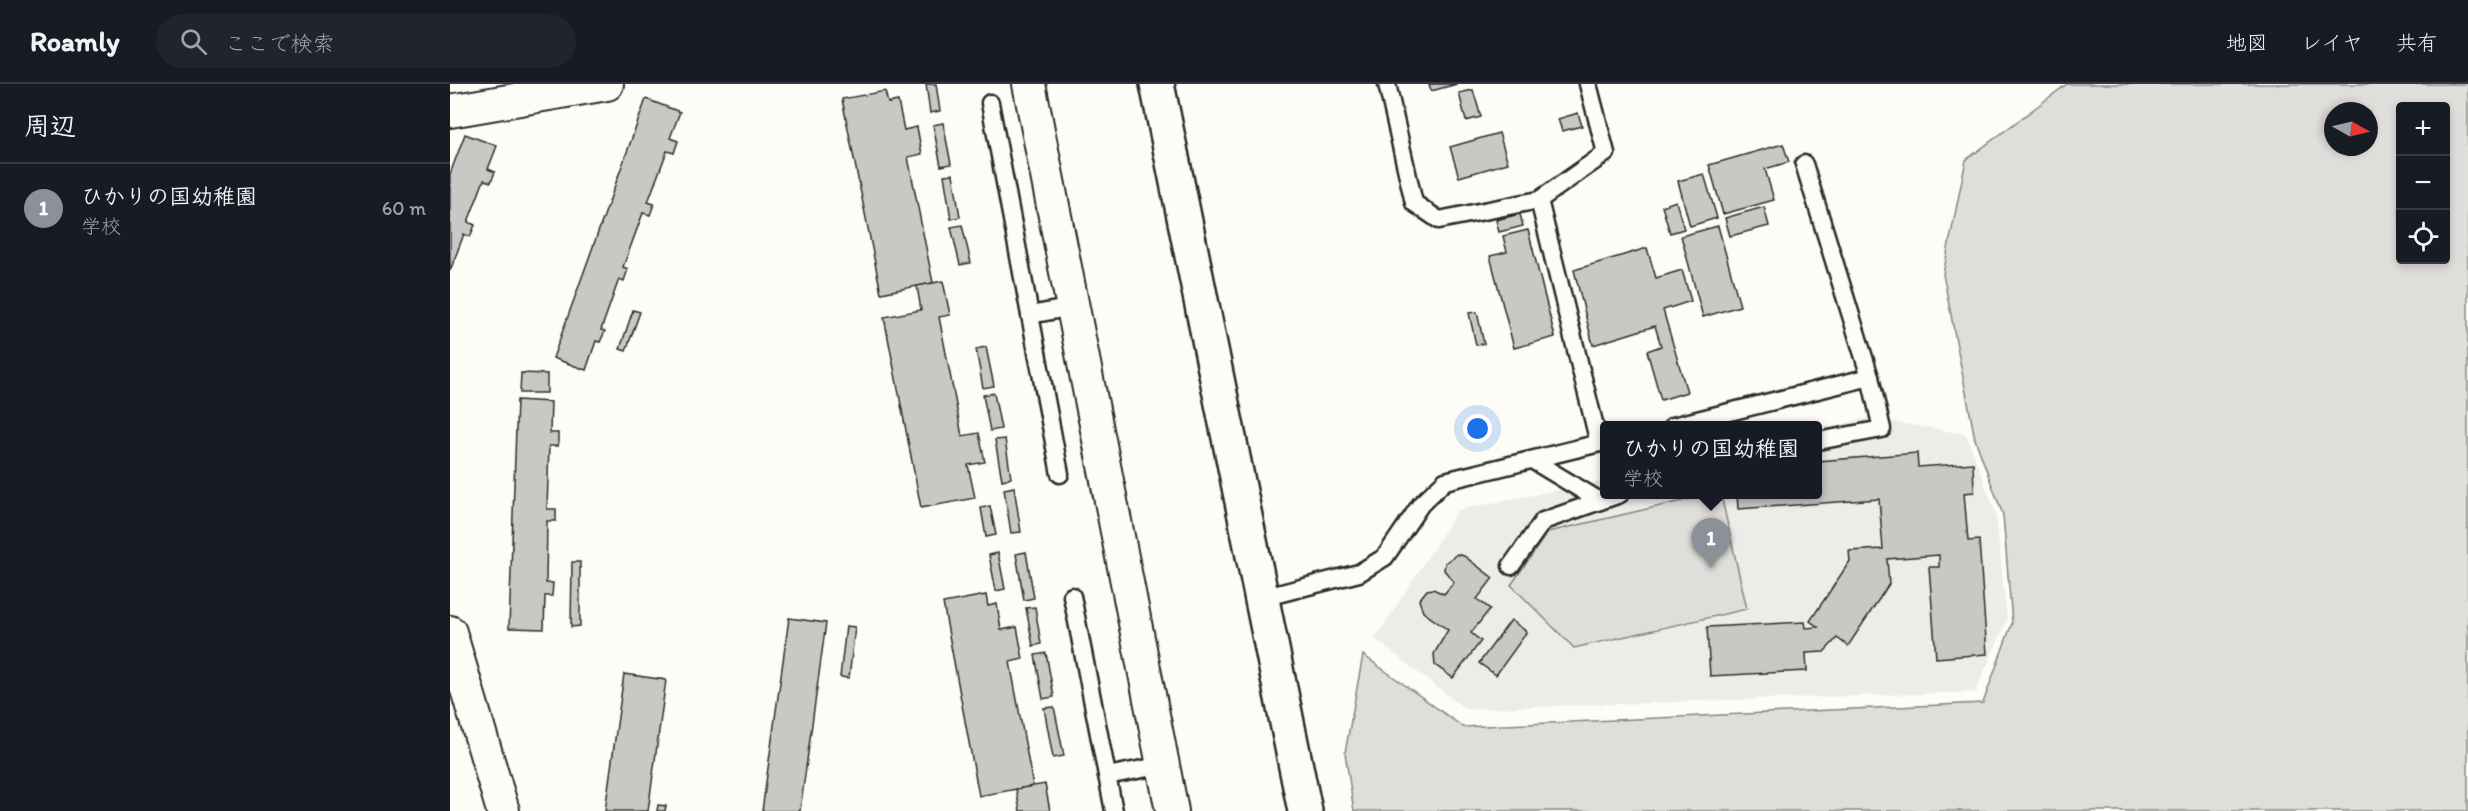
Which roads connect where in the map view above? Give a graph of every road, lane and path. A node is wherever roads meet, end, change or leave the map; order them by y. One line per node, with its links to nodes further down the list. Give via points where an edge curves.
1 (607, 84): 7 (street)
2 (1029, 84): 10 (street)
3 (1157, 84): 23 (street)
4 (1387, 84): 9 (lane, via 1414,203 1439,220)
5 (1588, 84): 9 (lane, via 1606,153)
6 (990, 103): 11 (lane)
7 (450, 111)
8 (1804, 164): 12 (lane)
9 (1539, 200): 14 (lane)
10 (1073, 307): 11 (lane); 25 (street)
11 (1030, 315): 18 (lane)
12 (1870, 377): 13 (lane); 15 (lane, via 1882,429)
13 (1693, 421)
14 (1600, 435)
15 (1822, 440)
16 (1600, 443): 17 (lane)
17 (1532, 460): 20 (lane); 23 (lane, via 1445,481 1421,504 1385,557 1359,573)
18 (1060, 474)
19 (1607, 499): 20 (lane)
20 (1600, 501): 21 (lane, via 1543,521)
21 (1511, 566)
22 (1072, 596): 26 (lane)
23 (1262, 598): 30 (street)
24 (450, 632): 27 (street)
25 (1163, 765): 26 (lane); 29 (street)
26 (1107, 776): 28 (lane)
27 (502, 811)
28 (1114, 811)
29 (1172, 811)
30 (1305, 811)

